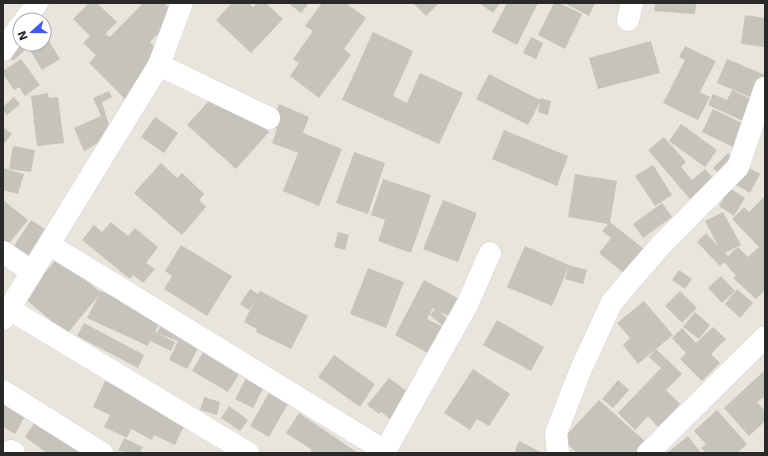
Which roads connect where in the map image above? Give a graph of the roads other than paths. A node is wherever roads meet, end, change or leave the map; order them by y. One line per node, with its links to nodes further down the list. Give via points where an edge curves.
1 (37, 3): 3 (street)
2 (182, 3): 6 (street)
3 (31, 12)
4 (12, 37): 5 (street)
5 (3, 50)
6 (159, 65): 8 (street); 9 (street)
7 (765, 88): 21 (street, via 738,167 662,245 612,302 581,369 556,433)
8 (269, 118)
9 (50, 245): 12 (street); 16 (street)
10 (3, 252): 12 (street)
11 (490, 253): 16 (street, via 467,305)
12 (32, 272): 13 (street)
13 (6, 314): 20 (street)
14 (765, 337): 22 (street)
15 (3, 391): 19 (street)
16 (385, 452)
17 (10, 453): 18 (street)
18 (14, 453)
19 (102, 453)
20 (248, 453)
21 (558, 453)
22 (648, 453)

